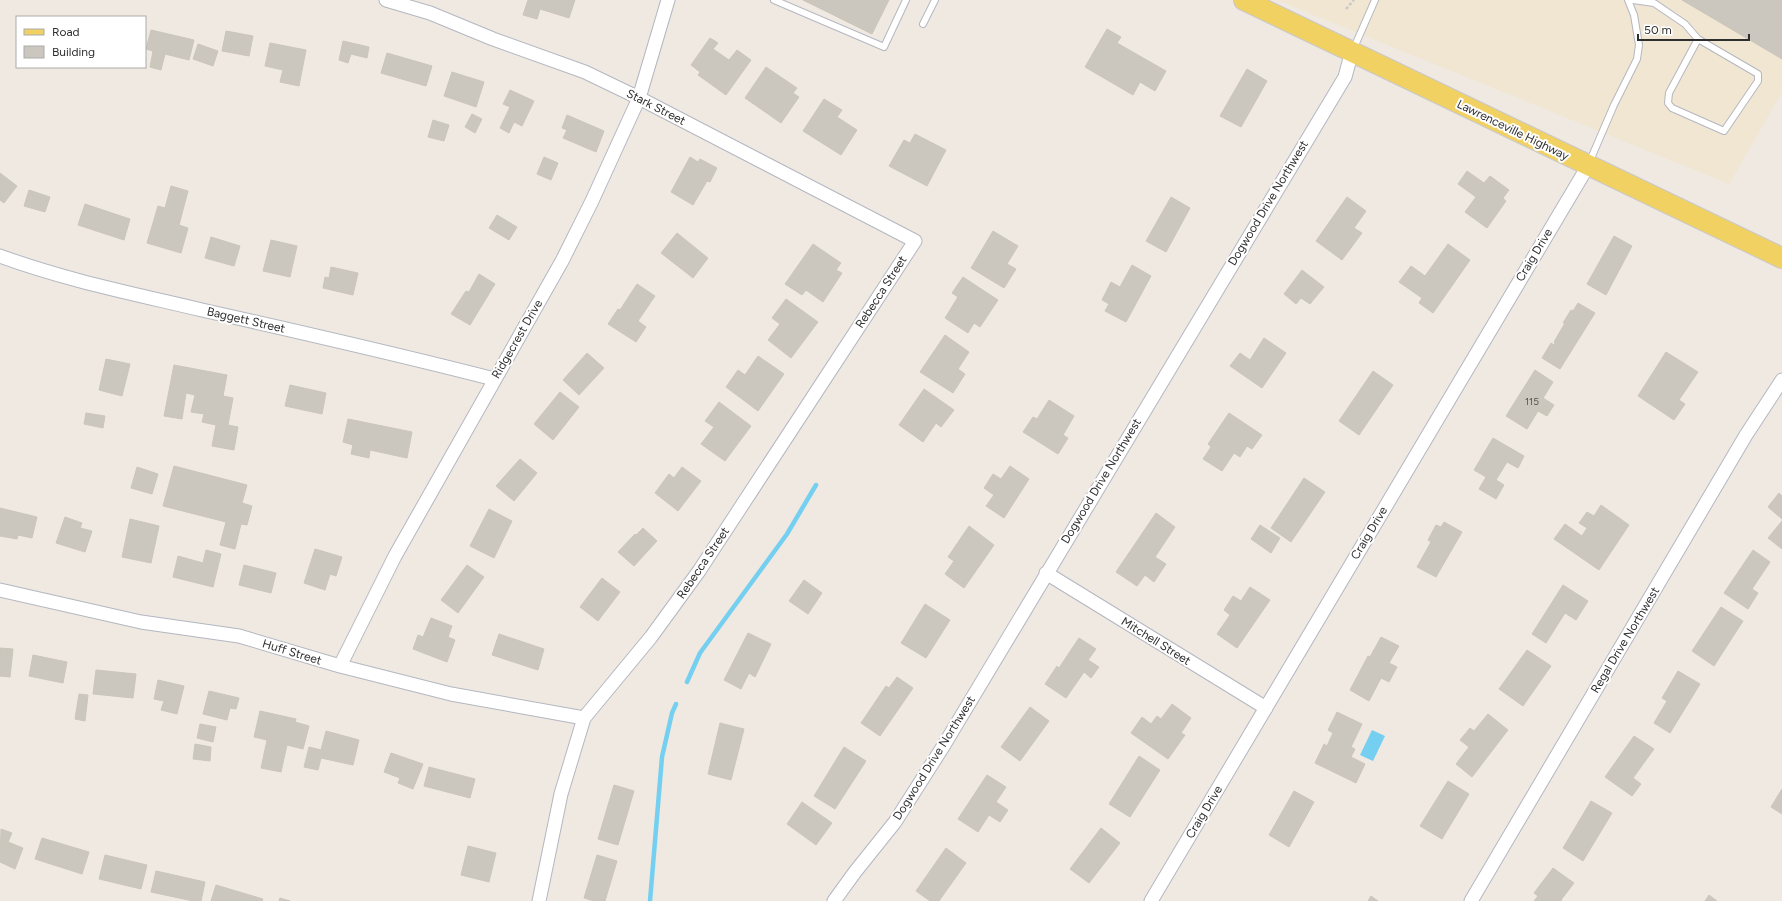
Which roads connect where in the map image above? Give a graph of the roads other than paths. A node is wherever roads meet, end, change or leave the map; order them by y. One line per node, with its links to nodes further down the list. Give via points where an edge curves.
1 (386, 0): 13 (street, Stark Street, via 430,13 585,72)
2 (668, 0): 13 (street, Ridgecrest Drive)
3 (774, 0): 4 (lane, via 884,47)
4 (906, 0)
5 (935, 0): 10 (lane)
6 (1244, 0): 12 (main road, Lawrenceville Highway)
7 (1375, 0): 12 (lane)
8 (1628, 0): 14 (lane, via 1634,15 1639,45 1637,59)
9 (1633, 0): 11 (lane, via 1654,3 1685,24)
10 (923, 24)
11 (1698, 39): 11 (lane, via 1758,74 1758,81 1724,131 1672,108 1668,103 1670,93)
12 (1352, 51): 14 (main road, Lawrenceville Highway); 20 (street, Dogwood Drive Northwest, via 1345,77)
13 (639, 98): 15 (street, Stark Street); 18 (street, Ridgecrest Drive, via 562,261)
14 (1588, 166): 17 (main road, Lawrenceville Highway); 23 (street, Craig Drive)
15 (915, 241): 24 (street, Rebecca Street, via 699,571 651,637)
16 (0, 256): 18 (street, Baggett Street, via 120,290)
17 (1782, 258)
18 (494, 379): 22 (street, Ridgecrest Drive, via 395,556)
19 (1782, 380): 28 (street, Regal Drive Northwest, via 1735,454)
20 (1046, 573): 23 (street, Mitchell Street); 26 (street, Dogwood Drive Northwest, via 895,822)
21 (0, 590): 22 (street, Huff Street, via 141,622 239,636)
22 (340, 666): 24 (street, Huff Street, via 451,694)
23 (1266, 708): 27 (street, Craig Drive)
24 (584, 718): 25 (street, Rebecca Street, via 561,794)
25 (539, 901)
26 (834, 901)
27 (1151, 901)
28 (1470, 901)

